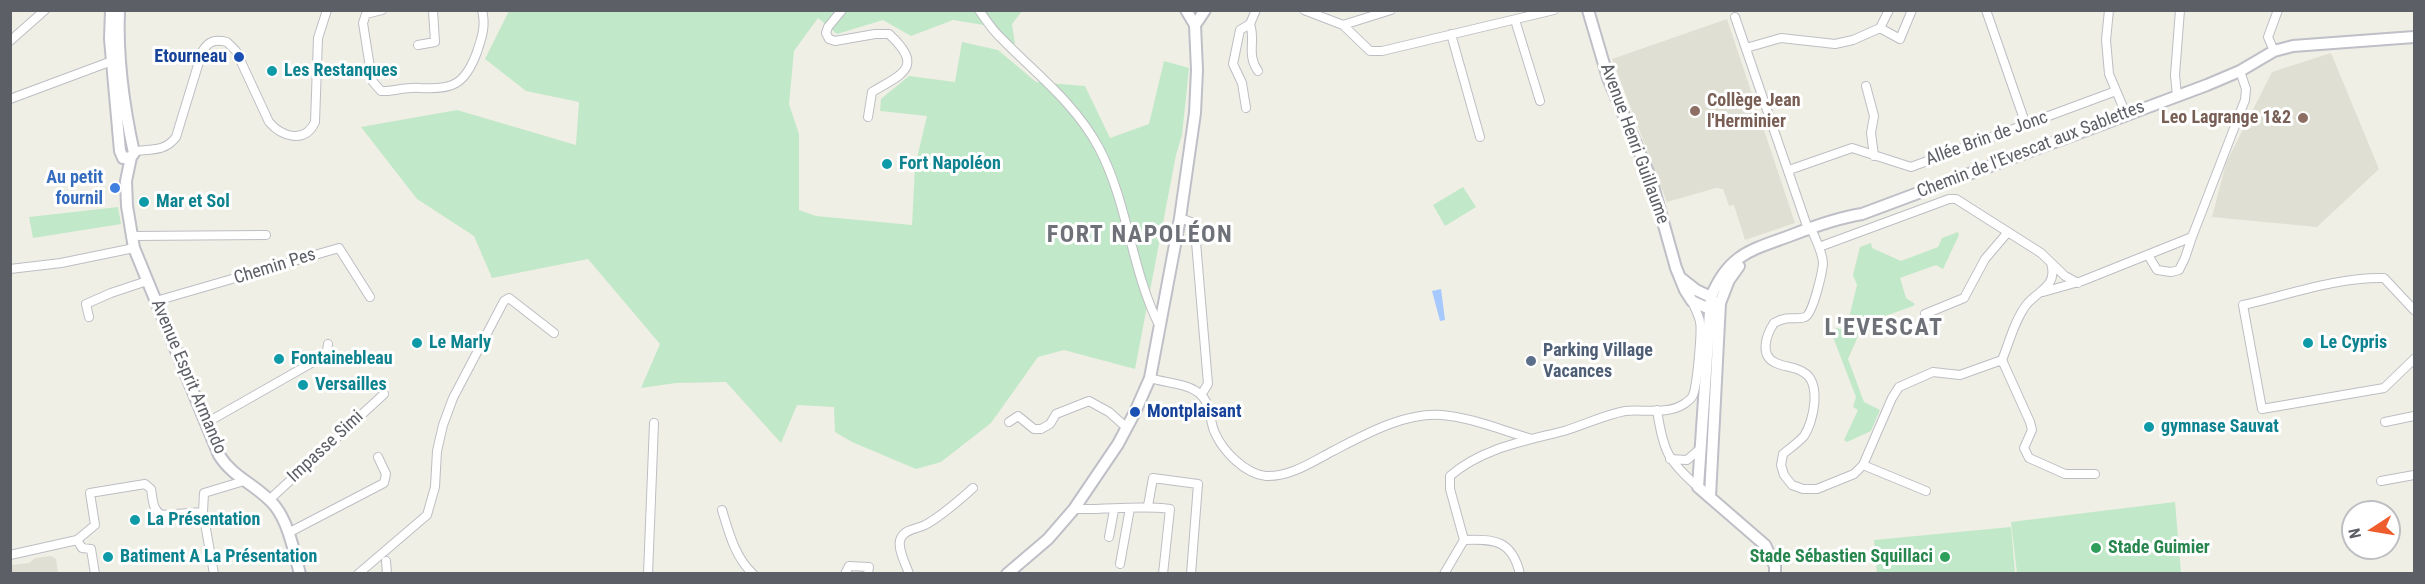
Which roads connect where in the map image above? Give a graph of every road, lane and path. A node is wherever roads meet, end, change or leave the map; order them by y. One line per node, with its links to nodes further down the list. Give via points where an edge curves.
1 (45, 10): 31 (street)
2 (111, 10): 35 (street)
3 (119, 10): 48 (street, Avenue Esprit Armando, via 119,47)
4 (327, 10): 48 (street, via 318,38 315,122 310,130 288,136 275,130 236,51 227,42 216,40 202,52 172,143)
5 (382, 10): 7 (street, via 366,14 363,23 373,82 381,91 432,90 449,87 462,78 484,32)
6 (433, 10): 32 (street, via 435,42)
7 (482, 10)
8 (842, 10): 45 (street, via 828,27 829,39 889,34 905,50 908,59 903,73 872,92)
9 (979, 10): 73 (street, via 999,37 1070,104 1099,148)
10 (1186, 10): 26 (street)
11 (1205, 10): 26 (street)
12 (1256, 10): 25 (street)
13 (1304, 10): 27 (street)
14 (1391, 10): 27 (street)
15 (1554, 10): 24 (street)
16 (1588, 10): 62 (street, Avenue Henri Guillaume, via 1608,78 1659,204)
17 (1889, 10): 28 (street)
18 (1912, 10): 28 (street, via 1900,39)
19 (1986, 10): 46 (street)
20 (2109, 10): 39 (street, via 2106,40 2109,74)
21 (2180, 10): 40 (street)
22 (2278, 10): 34 (street, via 2268,37)
23 (1735, 17): 33 (street)
24 (1515, 21): 29 (street); 42 (street)
25 (1250, 24): 36 (street, via 1251,60); 43 (street, via 1240,30 1233,64 1242,83)
26 (1195, 25): 51 (street, via 1195,113)
27 (1342, 25): 29 (street, via 1370,51)
28 (1880, 28): 33 (street, via 1835,44 1781,38)
29 (1451, 34): 47 (street)
30 (2415, 37): 34 (street, Chemin de l'Evescat aux Sablettes, via 2293,46)
31 (10, 40)
32 (418, 45)
33 (1746, 48): 50 (street)
34 (2274, 51): 37 (street, Chemin de l'Evescat aux Sablettes)
35 (112, 61): 41 (street); 48 (street, via 120,152 123,158)
36 (1258, 71)
37 (2240, 71): 40 (street, Chemin de l'Evescat aux Sablettes); 56 (street, via 2245,100)
38 (1866, 86): 49 (street, via 1874,116 1871,133)
39 (2116, 91): 44 (street); 46 (street, Allée Brin de Jonc)
40 (2177, 96): 44 (street, Chemin de l'Evescat aux Sablettes)
41 (10, 99)
42 (1540, 101)
43 (1246, 108)
44 (2126, 114): 52 (street, Chemin de l'Evescat aux Sablettes, via 1871,211)
45 (868, 117)
46 (2026, 125): 49 (street, Allée Brin de Jonc, via 1911,167)
47 (1480, 137)
48 (132, 154): 55 (street, Avenue Esprit Armando, via 126,181)
49 (1875, 156): 50 (street, Allée Brin de Jonc, via 1852,148)
50 (1789, 170): 52 (street)
51 (1180, 218): 73 (street); 80 (street, via 1191,222 1195,230 1208,384)
52 (1809, 228): 57 (street); 69 (street, Chemin de l'Evescat aux Sablettes, via 1751,249 1740,257 1721,277)
53 (2008, 232): 57 (street, via 1961,202 1949,199); 60 (street); 71 (street, via 1985,259 1964,298)
54 (266, 235): 55 (street)
55 (131, 236): 58 (street, Avenue Esprit Armando)
56 (2192, 237): 59 (street); 59 (street, via 2179,270 2157,270)
57 (1819, 247): 92 (street, via 1823,264 1812,309 1808,316 1790,316 1774,323 1765,342 1773,362 1803,372 1812,379 1815,390 1813,412 1803,437 1783,454 1781,465 1792,485 1803,489 1817,489 1854,474)
58 (134, 248): 61 (street); 63 (street, Avenue Esprit Armando)
59 (2148, 255): 64 (street)
60 (2051, 263): 64 (street); 65 (street, via 2054,272)
61 (10, 269)
62 (1680, 277): 68 (street, Avenue Henri Guillaume); 69 (street)
63 (147, 281): 67 (street, Avenue Esprit Armando); 72 (street, via 86,304)
64 (2078, 283): 65 (street)
65 (2043, 292): 77 (street, via 2027,305)
66 (370, 297): 67 (street, Chemin Pes, via 339,248)
67 (156, 301): 85 (street, Avenue Esprit Armando)
68 (1692, 301): 69 (street); 81 (street, Avenue Henri Guillaume, via 1701,323 1694,394 1684,404)
69 (1714, 304): 89 (street); 100 (street)
70 (2415, 310): 76 (street, via 2384,278 2331,284 2243,305 2262,409 2384,388)
71 (1925, 314)
72 (89, 317)
73 (1159, 325): 78 (street)
74 (554, 333): 118 (street, via 508,298 504,301 443,425 427,515)
75 (328, 344): 85 (street, via 327,351 315,361)
76 (2415, 359)
77 (2002, 360): 92 (street, via 1960,375 1933,372 1899,387); 93 (street, via 2030,422 2032,430 2024,448 2029,458 2065,474)
78 (1150, 378): 80 (street); 87 (street)
79 (384, 394): 101 (street, Impasse Simi)
80 (1202, 395): 88 (street, via 1219,440 1242,466 1264,476 1297,470 1380,428 1420,417 1441,415)
81 (1657, 410): 88 (street, Avenue Henri Guillaume, via 1624,411); 91 (street, via 1662,443)
82 (2415, 416): 84 (street)
83 (1009, 422): 87 (street, via 1018,416 1034,429 1041,429 1056,414 1089,401)
84 (2385, 422)
85 (206, 423): 95 (street, Avenue Esprit Armando, via 224,463)
86 (654, 423): 120 (street)
87 (1127, 428): 104 (street)
88 (1529, 438): 111 (street, Avenue Henri Guillaume, via 1491,452 1450,476)
89 (1702, 447): 91 (street, via 1687,460); 97 (street)
90 (378, 458): 108 (street, via 386,474 384,483)
91 (1670, 459): 97 (street)
92 (1863, 465): 99 (street)
93 (2095, 474)
94 (2415, 475): 96 (street)
95 (244, 481): 101 (street, Avenue Esprit Armando); 107 (street, via 204,493)
96 (2381, 482)
97 (1698, 487): 100 (street)
98 (974, 488): 124 (street, via 945,512 905,532 899,545)
99 (1926, 491)
100 (1710, 497): 130 (street, via 1765,545)
101 (269, 500): 108 (street, Avenue Esprit Armando)
102 (1148, 506): 103 (street); 126 (street, via 1170,509); 127 (street, via 1153,478 1198,484)
103 (1130, 508): 106 (street); 114 (street)
104 (1074, 509): 106 (street); 125 (street, via 1048,539)
105 (722, 510): 121 (street, via 743,564)
106 (1114, 510): 109 (street)
107 (203, 512): 110 (street, via 162,515 153,507 151,489 145,484 90,493 95,525); 116 (street)
108 (288, 533): 117 (street, Avenue Esprit Armando)
109 (1109, 537)
110 (77, 540): 112 (street); 115 (street, via 82,548 91,549)
111 (1464, 540): 128 (street); 129 (street, via 1498,541 1510,550)
112 (10, 555)
113 (386, 561): 119 (street)
114 (1120, 564)
115 (95, 573)
116 (214, 573)
117 (300, 573)
118 (358, 573)
119 (387, 573)
120 (648, 573)
121 (753, 573)
122 (845, 573): 123 (street, via 849,566 859,566 869,567)
123 (868, 573)
124 (909, 573)
125 (1007, 573)
126 (1163, 573)
127 (1191, 573)
128 (1444, 573)
129 (1520, 573)
130 (1775, 573)

